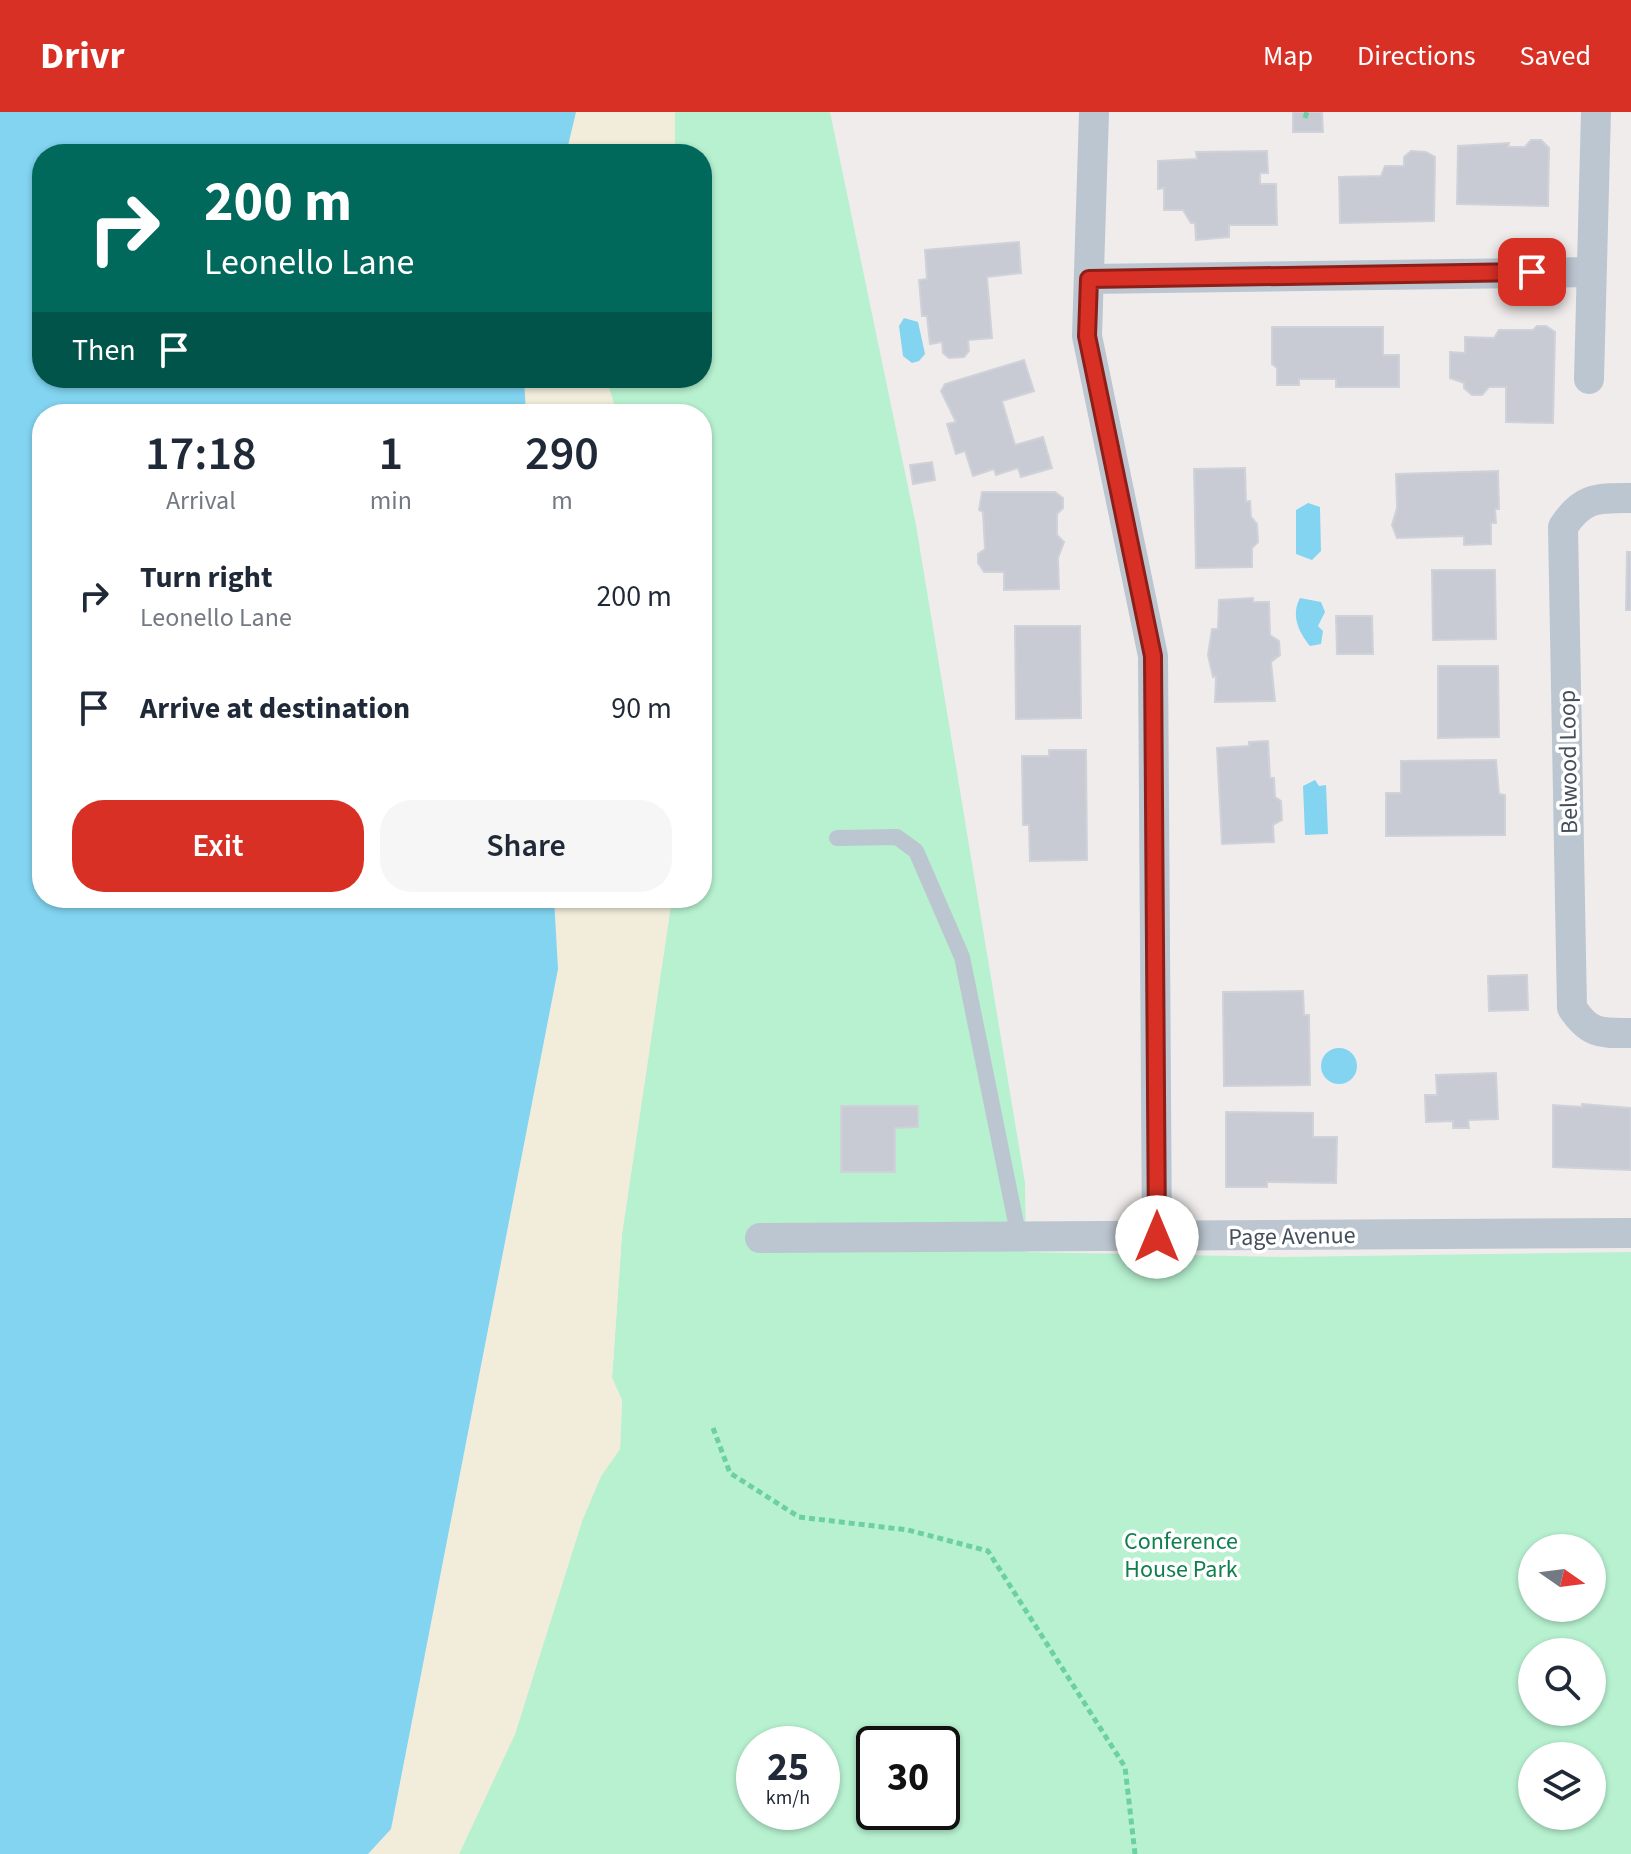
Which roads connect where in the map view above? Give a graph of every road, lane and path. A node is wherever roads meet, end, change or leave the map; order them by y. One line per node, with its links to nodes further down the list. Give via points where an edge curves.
1 (1094, 112): 4 (street)
2 (1596, 112): 3 (street)
3 (1591, 272): 4 (street); 5 (street)
4 (1089, 279): 10 (street, via 1087,336 1153,656)
5 (1589, 379)
6 (1631, 498): 8 (street, Belwood Loop, via 1598,498 1575,508 1563,527 1572,1008 1584,1025 1602,1033)
7 (837, 838): 12 (lane, via 897,837 916,851 962,957)
8 (1631, 1033)
9 (1631, 1233): 10 (street, Page Avenue)
10 (1157, 1237): 12 (street, Page Avenue)
11 (760, 1238): 12 (street, Page Avenue)
12 (1019, 1238)
13 (713, 1428): 14 (path, via 730,1473 799,1517 908,1530 988,1551 1125,1767)
14 (1135, 1854)

